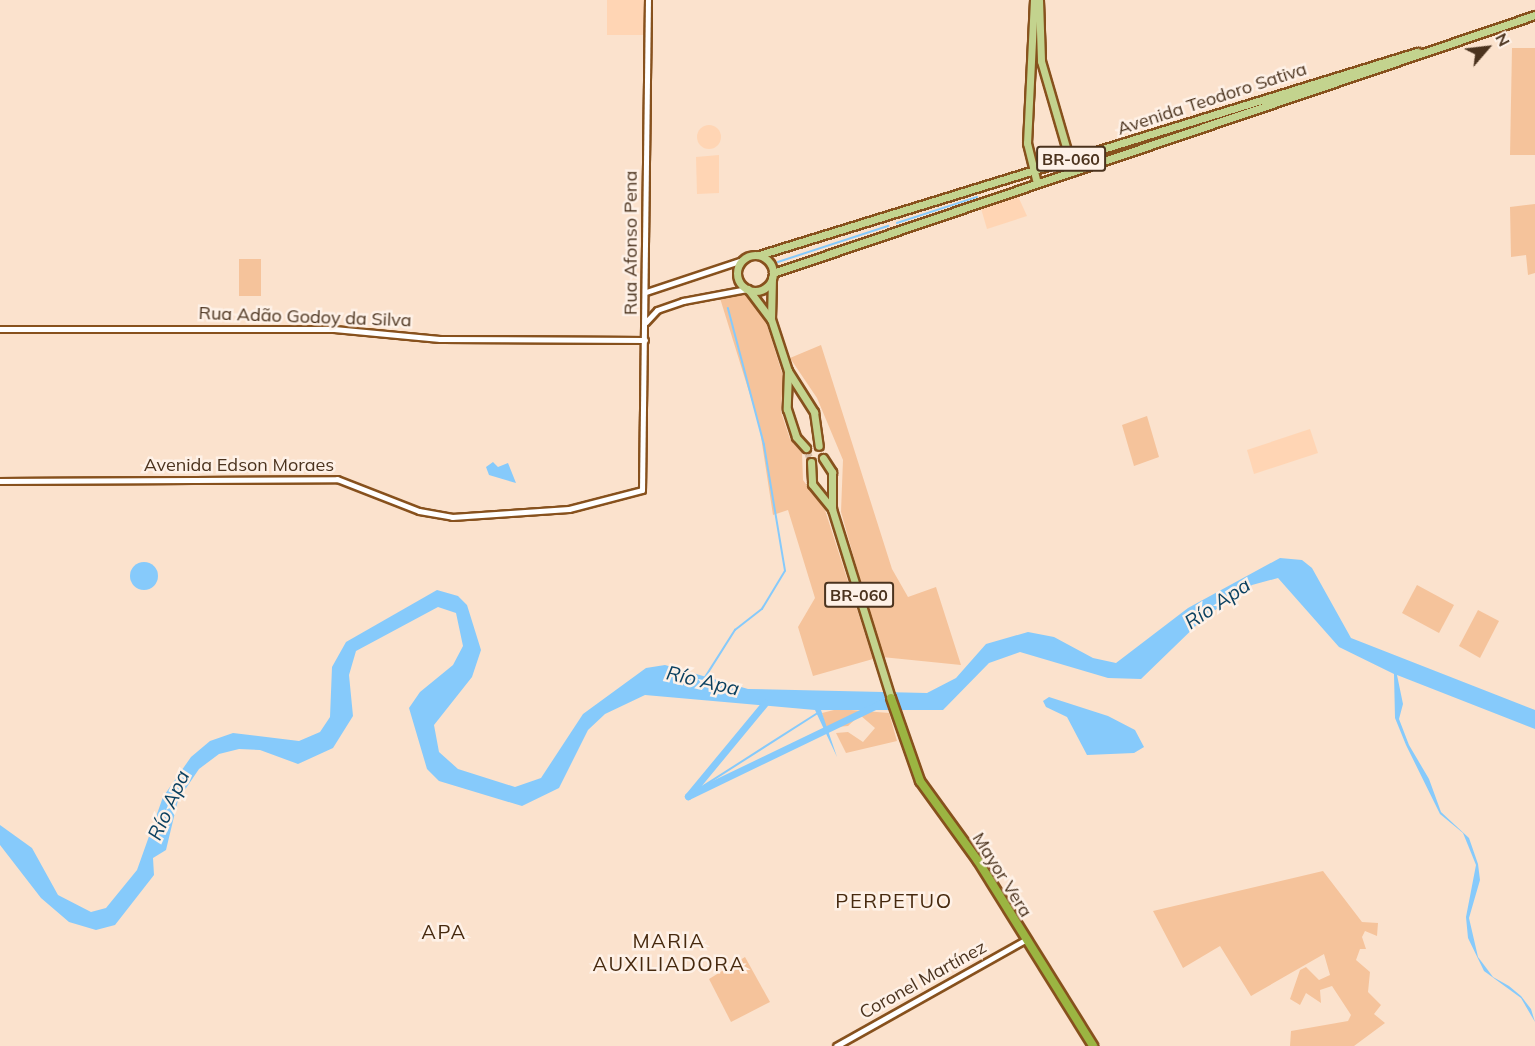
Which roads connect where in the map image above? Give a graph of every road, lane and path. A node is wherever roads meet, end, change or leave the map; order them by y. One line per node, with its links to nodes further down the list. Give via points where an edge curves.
1 (648, 0): 16 (street, Rua Afonso Pena)
2 (1034, 0): 9 (main road, via 1028,143)
3 (1039, 0): 8 (main road, via 1041,61)
4 (1535, 15): 5 (main road, Avenida Teodoro Sativa / BR-060)
5 (1434, 48): 6 (main road, Avenida Teodoro Sativa / BR-060); 7 (main road, Avenida Teodoro Sativa / BR-060)
6 (1382, 60): 7 (main road); 8 (main road, Avenida Teodoro Sativa / BR-060)
7 (1386, 69): 10 (main road, Avenida Teodoro Sativa / BR-060)
8 (1069, 160): 9 (main road, Avenida Teodoro Sativa / BR-060); 10 (main road)
9 (1032, 171): 11 (main road); 12 (main road, Avenida Teodoro Sativa / BR-060)
10 (1073, 171): 11 (main road, Avenida Teodoro Sativa / BR-060)
11 (1037, 183): 14 (main road, Avenida Teodoro Sativa / BR-060)
12 (759, 255): 13 (main road, BR-060); 14 (main road)
13 (743, 260): 15 (main road, via 737,273); 16 (street)
14 (773, 276): 15 (main road, BR-060, via 763,289); 17 (main road)
15 (748, 289): 17 (main road); 18 (street, via 718,291 664,307)
16 (646, 292): 18 (street, Rua Afonso Pena)
17 (771, 319): 21 (main road)
18 (646, 323): 20 (street, Rua Afonso Pena)
19 (0, 329): 20 (street, Rua Adão Godoy da Silva, via 334,328 440,339)
20 (645, 340): 23 (street, Rua Afonso Pena)
21 (788, 371): 21 (main road, via 787,409 796,437 806,449 819,445 820,428 810,402)
22 (0, 481): 23 (street, Avenida Edson Moraes, via 337,479 419,511 452,517 569,509 637,493)
23 (646, 486)
24 (832, 509): 24 (main road, BR-060, via 832,472 824,460 811,464 812,484); 25 (main road, BR-060)
25 (891, 698): 26 (highway, Mayor Vera, via 920,781)
26 (1025, 940): 27 (street, Coronel Martínez); 28 (highway, Mayor Vera)
27 (836, 1046)
28 (1093, 1046)

